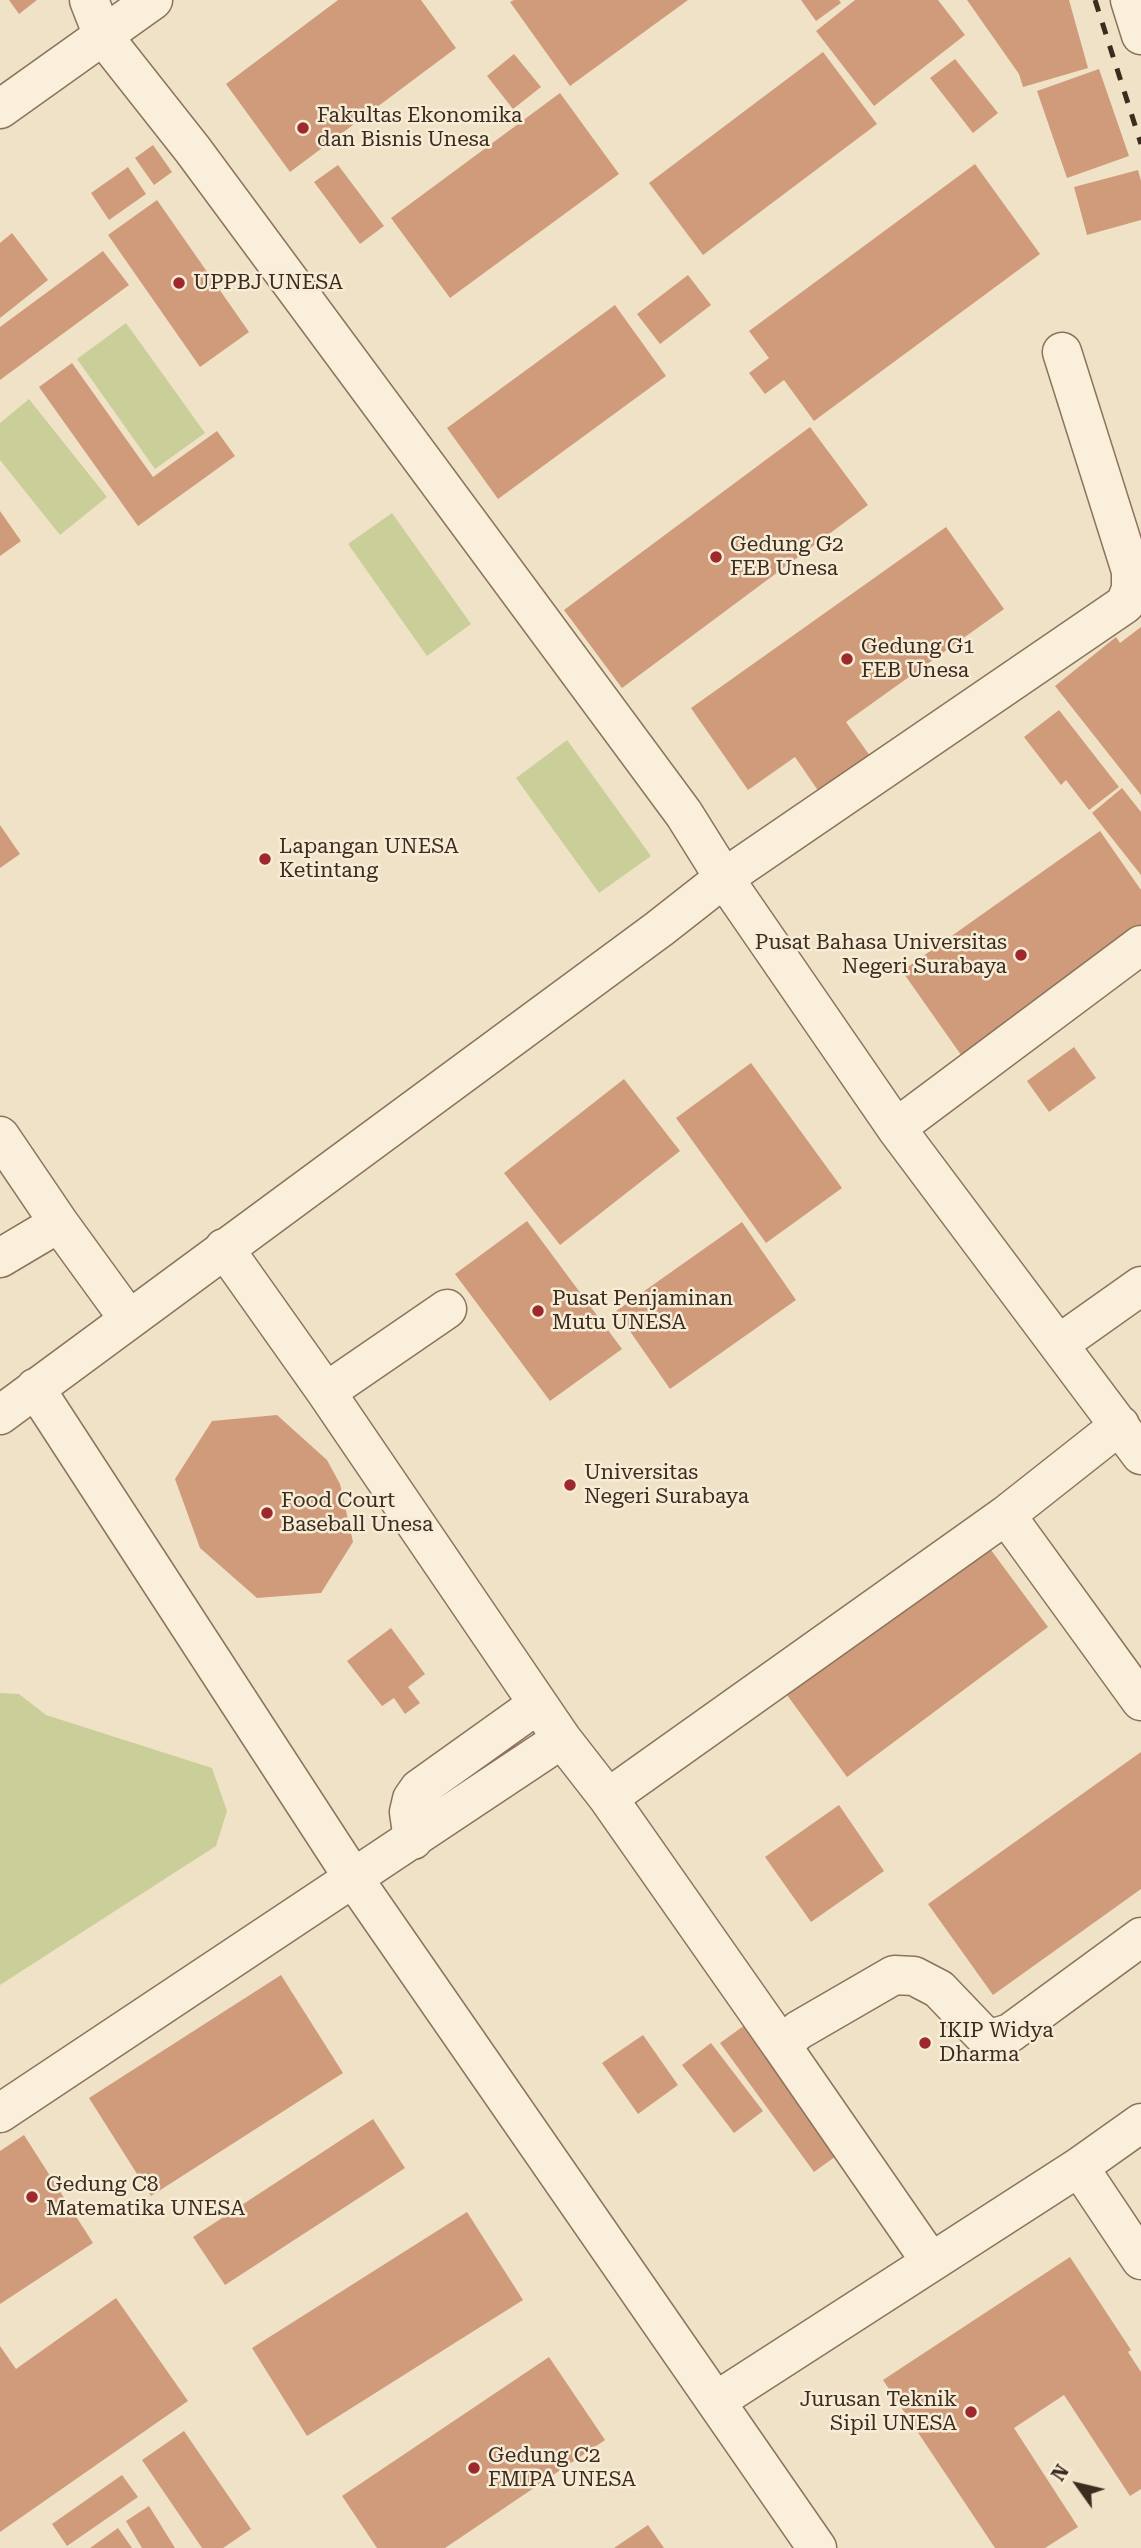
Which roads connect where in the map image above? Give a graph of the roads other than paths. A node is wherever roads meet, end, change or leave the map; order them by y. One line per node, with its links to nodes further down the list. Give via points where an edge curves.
1 (89, 0): 5 (street)
2 (153, 0): 5 (street)
3 (1130, 0): 4 (street)
4 (1141, 35)
5 (103, 36): 6 (street); 8 (street, via 675,802)
6 (0, 110)
7 (1062, 352): 8 (street, via 1131,571 1125,604)
8 (724, 878): 10 (street); 13 (street)
9 (1141, 945): 10 (street)
10 (896, 1128): 18 (street)
11 (0, 1136): 12 (street)
12 (59, 1223): 14 (street); 17 (street)
13 (224, 1248): 17 (street); 20 (street)
14 (0, 1258)
15 (1141, 1286): 18 (street)
16 (446, 1309): 20 (street)
17 (128, 1318): 19 (street)
18 (1059, 1344): 22 (street)
19 (36, 1388): 21 (street); 29 (street)
20 (326, 1392): 25 (street)
21 (0, 1415)
22 (1130, 1440): 23 (street)
23 (1006, 1515): 24 (street); 27 (street)
24 (1141, 1701)
25 (538, 1704): 26 (street); 28 (street, via 419,1789 409,1812)
26 (562, 1739): 27 (street); 28 (street)
27 (608, 1798): 31 (street)
28 (414, 1840): 29 (street)
29 (354, 1879): 32 (street); 37 (street)
30 (1141, 1937): 31 (street, via 1010,2033 994,2038 982,2034 939,1989 914,1976 894,1975)
31 (781, 2045): 36 (street)
32 (0, 2113)
33 (1141, 2123): 34 (street)
34 (1079, 2167): 35 (street); 36 (street)
35 (1141, 2260)
36 (931, 2262): 37 (street)
37 (716, 2401): 38 (street)
38 (817, 2548)

